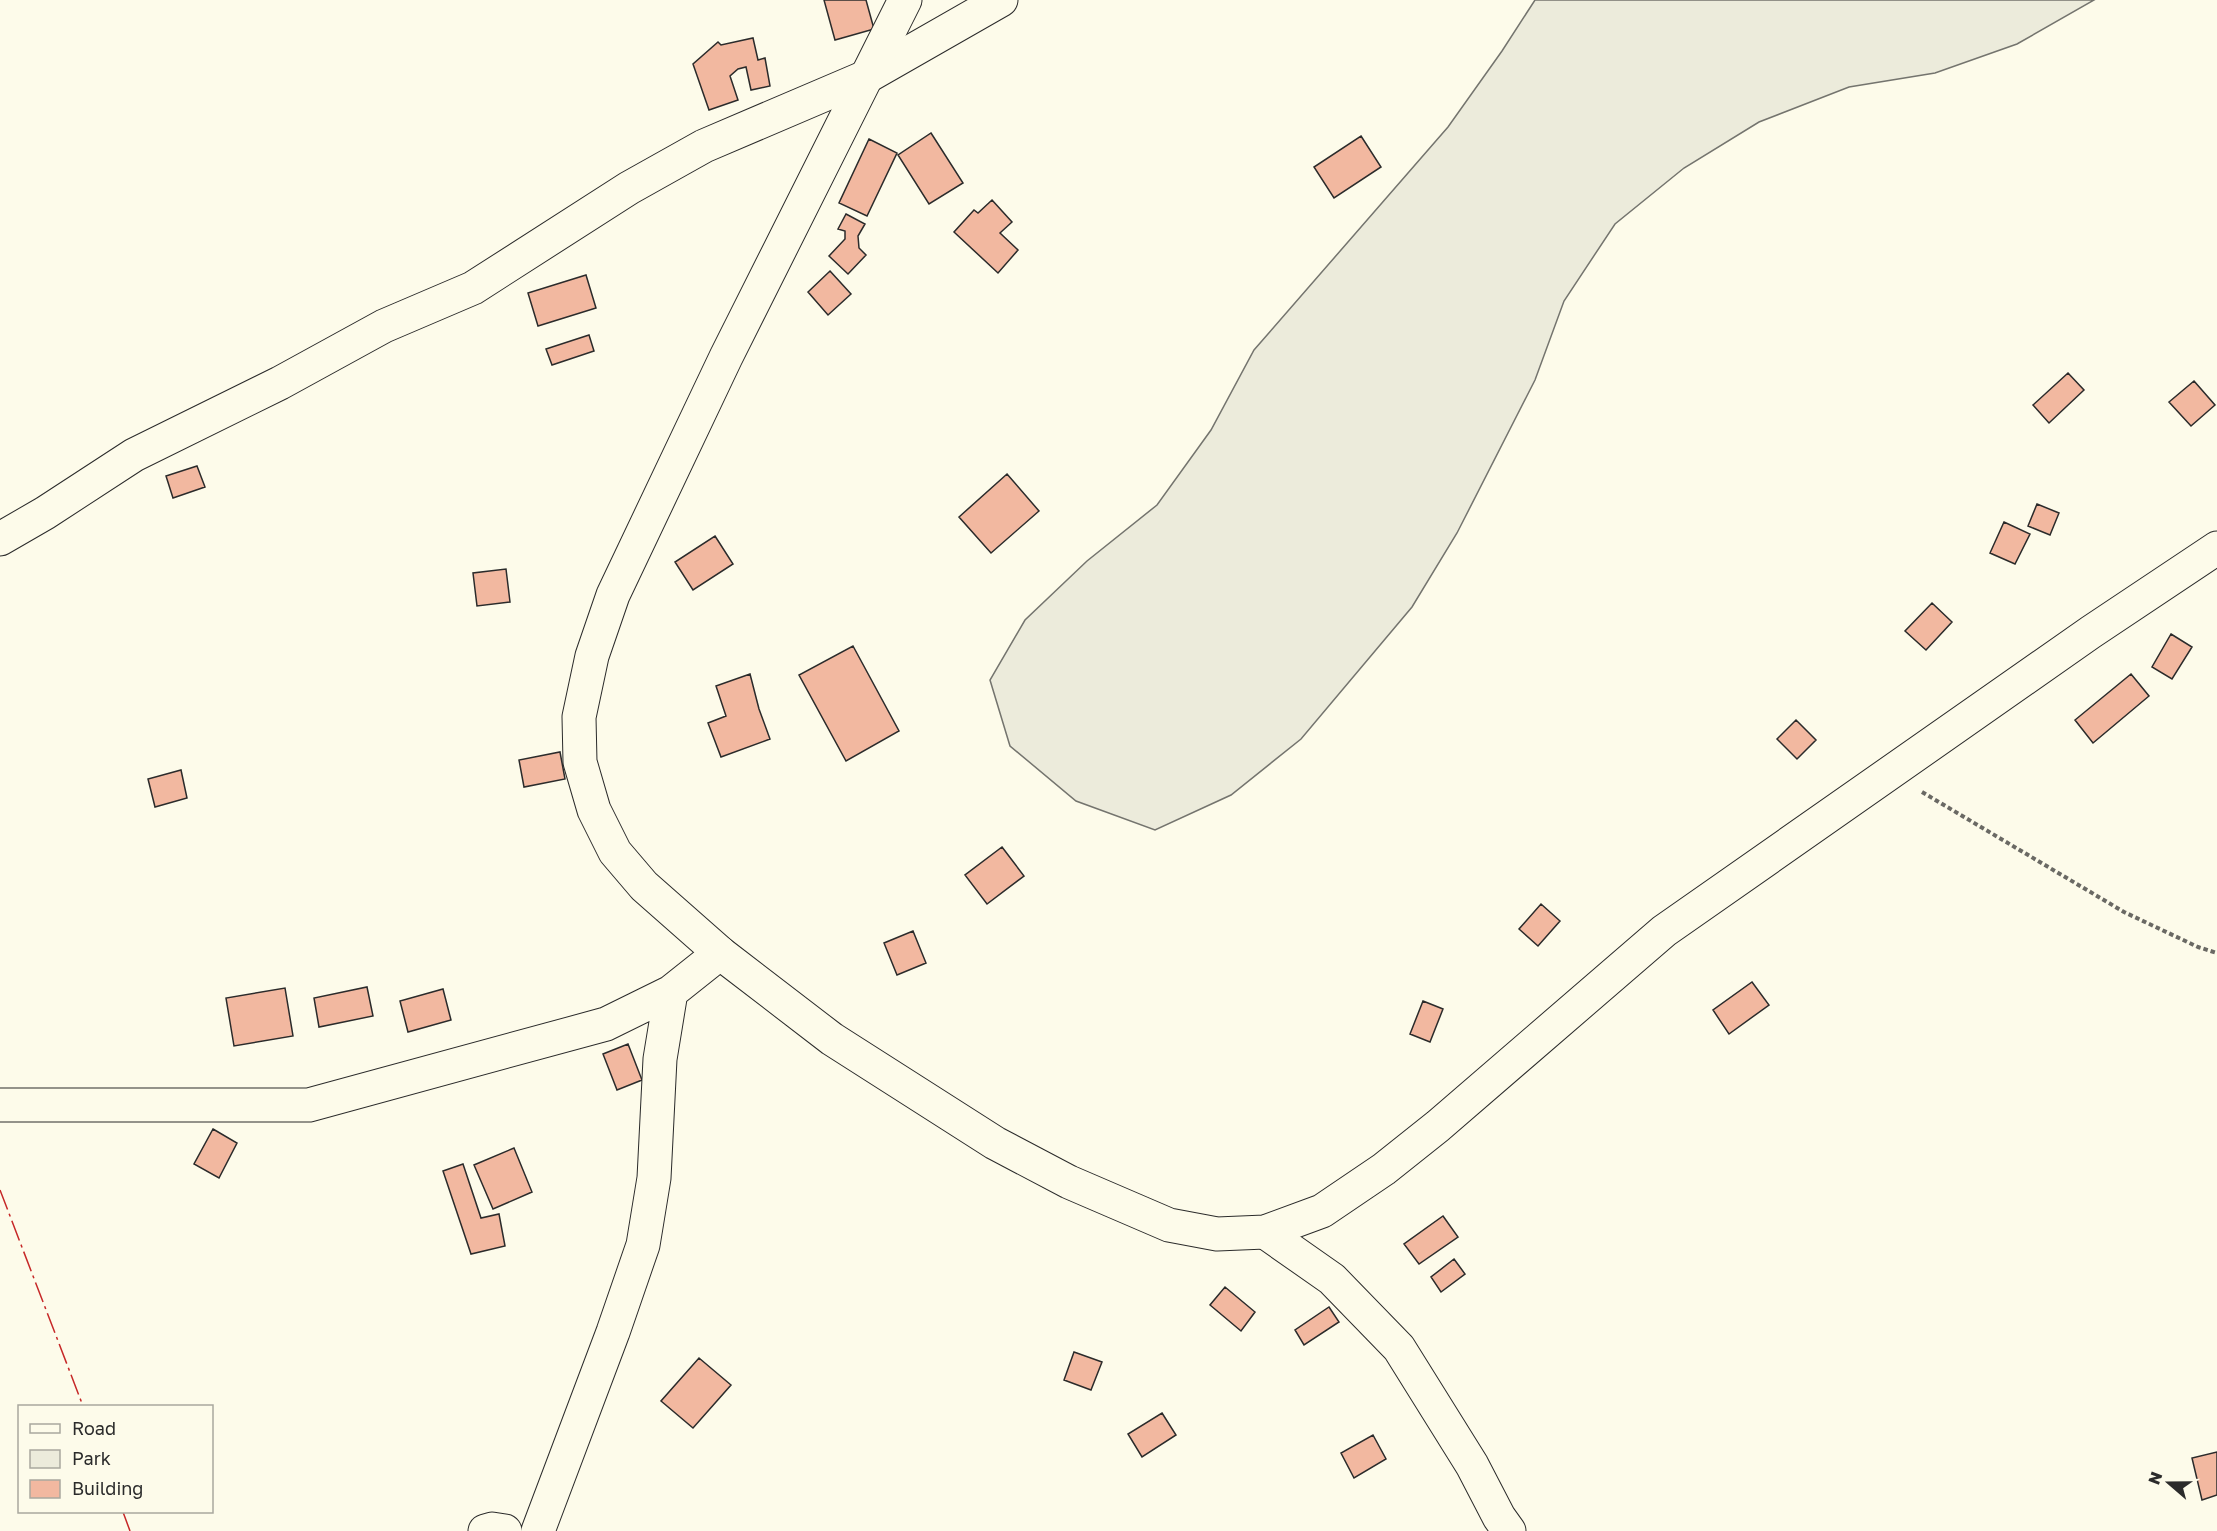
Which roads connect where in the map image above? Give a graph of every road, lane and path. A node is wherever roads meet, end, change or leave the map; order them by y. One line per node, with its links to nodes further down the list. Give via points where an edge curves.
1 (905, 0): 3 (main road)
2 (1001, 0): 3 (main road)
3 (868, 76): 4 (main road, via 704,146 629,188 473,288 384,326 134,455); 7 (main road, via 726,357 613,595 592,656 579,717 580,762 594,810 615,852 644,886)
4 (0, 538)
5 (2217, 548): 6 (main road)
6 (1890, 773): 8 (path, via 2124,912); 11 (main road, via 1664,931 1384,1169 1322,1211)
7 (720, 953): 9 (main road); 11 (main road, via 850,1051 995,1143 1069,1182 1169,1225 1216,1234)
8 (2217, 953)
9 (671, 992): 10 (main road, via 606,1024 309,1105); 14 (main road, via 660,1059 654,1178 643,1245)
10 (0, 1105)
11 (1265, 1232): 15 (main road, via 1332,1279 1399,1348)
12 (485, 1531): 13 (main road)
13 (505, 1531)
14 (538, 1531)
15 (1509, 1531)

